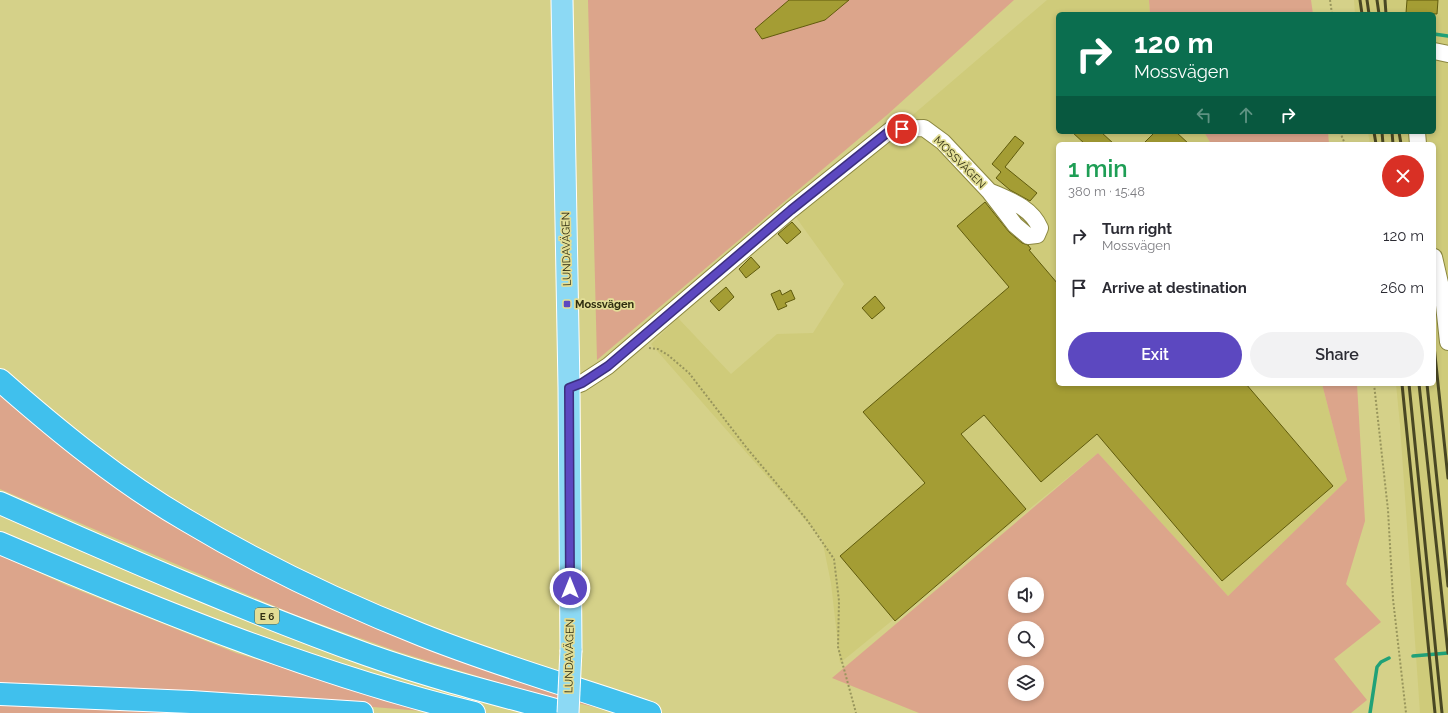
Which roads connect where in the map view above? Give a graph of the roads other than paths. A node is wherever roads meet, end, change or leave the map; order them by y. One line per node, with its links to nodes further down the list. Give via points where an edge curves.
1 (562, 0): 8 (main road, LUNDAVÄGEN)
2 (1436, 51): 3 (street)
3 (1448, 54)
4 (989, 191): 8 (street, MOSSVÄGEN, via 943,142 924,128 892,129 791,210 626,351 597,374)
5 (1436, 266): 6 (street, via 1443,296)
6 (1448, 342)
7 (0, 380): 15 (highway, via 35,411 104,464 185,520 249,556 301,582 422,635)
8 (569, 388): 14 (main road, LUNDAVÄGEN, bridge, via 570,650)
9 (0, 503): 14 (highway, E 6, via 236,605 369,655 455,683)
10 (0, 543): 13 (highway, via 119,594 291,660)
11 (0, 694): 12 (highway)
12 (362, 713)
13 (474, 713)
14 (567, 713)
15 (650, 713)

